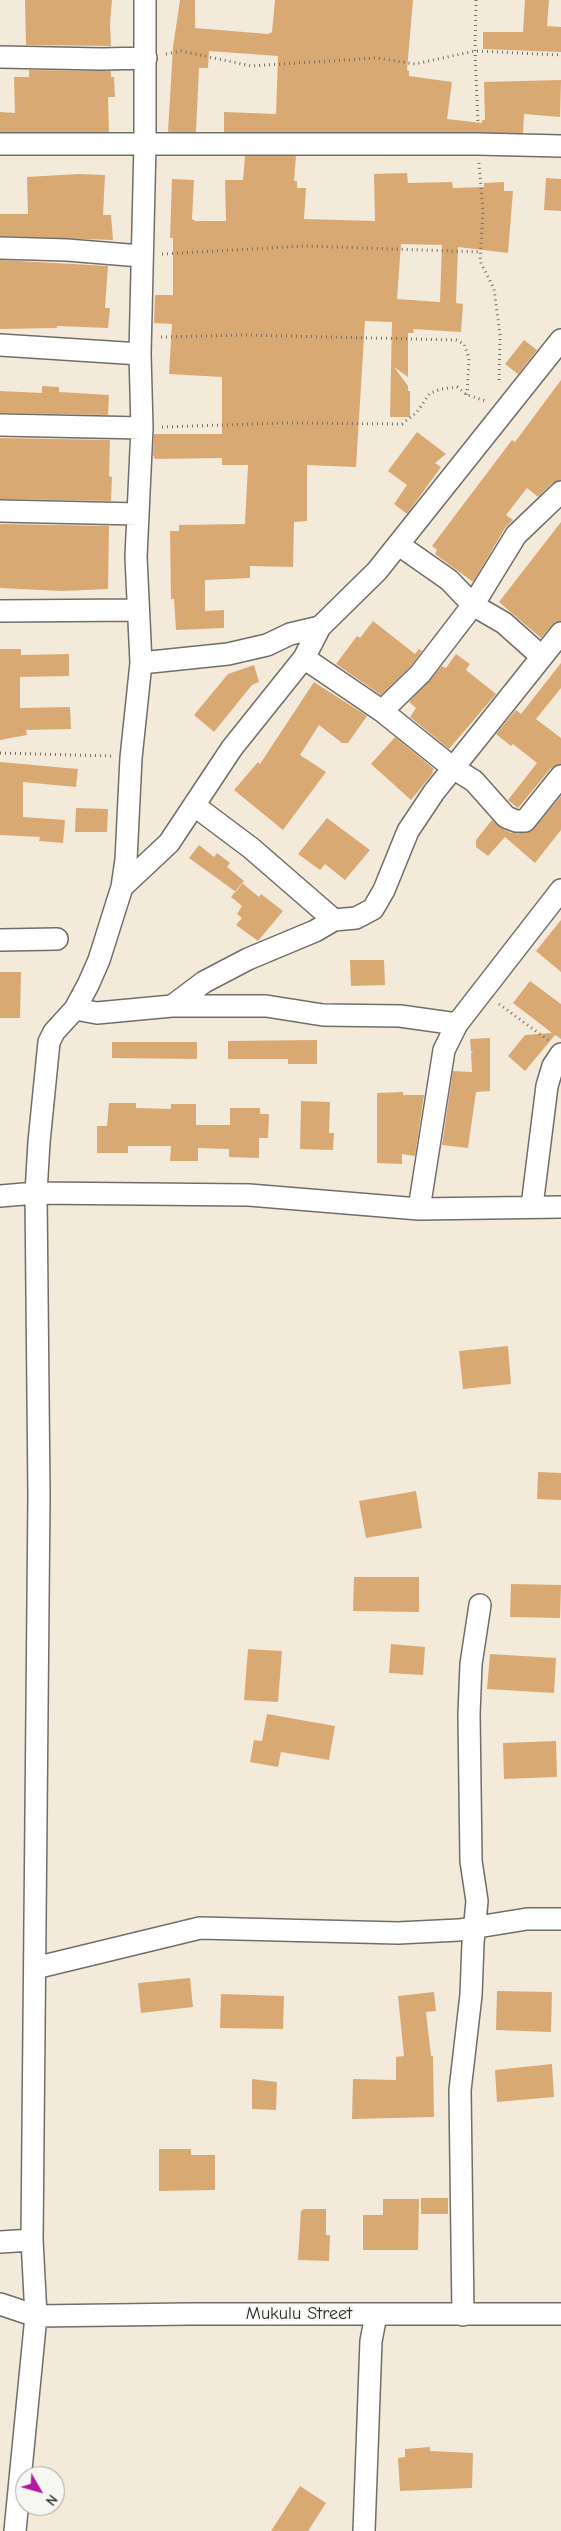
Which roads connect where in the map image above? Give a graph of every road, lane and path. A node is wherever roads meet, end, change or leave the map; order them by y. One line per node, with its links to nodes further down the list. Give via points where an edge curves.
1 (144, 0): 6 (street)
2 (476, 0): 3 (path)
3 (475, 51): 4 (path); 6 (path, via 415,64 376,58 251,66 181,51); 9 (path)
4 (561, 54)
5 (0, 57): 6 (street)
6 (146, 58): 8 (street)
7 (0, 144): 8 (street)
8 (145, 144): 9 (street); 13 (street)
9 (478, 144): 10 (street); 12 (path, via 483,211)
10 (561, 146)
11 (0, 248): 13 (street)
12 (481, 252): 13 (path, via 305,246); 18 (path, via 480,261 494,289 500,335)
13 (141, 256): 16 (street)
14 (561, 340): 18 (street, via 529,382)
15 (0, 345): 16 (street)
16 (140, 346): 17 (path, via 246,335 456,340 464,344 469,358); 20 (street)
17 (467, 395): 18 (path, via 485,400); 20 (path, via 457,387 430,393 417,412 402,424 284,423)
18 (497, 409): 24 (street)
19 (0, 425): 20 (street)
20 (142, 428): 23 (street)
21 (561, 492): 25 (street, via 516,535)
22 (0, 511): 23 (street)
23 (138, 514): 26 (street)
24 (399, 545): 25 (street, via 449,580); 28 (street)
25 (473, 605): 29 (street); 32 (street, via 420,674)
26 (138, 610): 27 (street); 31 (street)
27 (0, 611)
28 (320, 627): 30 (street); 31 (street, via 228,654)
29 (553, 649): 35 (street)
30 (304, 658): 32 (street); 37 (street, via 232,748)
31 (141, 663): 34 (street)
32 (382, 711): 35 (street)
33 (0, 754): 34 (path)
34 (131, 758): 38 (street)
35 (453, 768): 36 (street, via 474,781 506,817 516,821 525,821); 40 (street, via 408,831 373,909 356,918)
36 (561, 776)
37 (195, 806): 38 (street, via 169,843); 40 (street, via 251,848)
38 (122, 887): 45 (street, via 99,960)
39 (561, 890): 43 (street)
40 (334, 920): 44 (street, via 204,982)
41 (57, 939): 42 (street)
42 (0, 940)
43 (484, 993): 46 (street); 47 (path)
44 (172, 1006): 45 (street, via 97,1013); 46 (street, via 266,1006 323,1014 400,1016)
45 (75, 1010): 48 (street, via 49,1042)
46 (457, 1024): 52 (street, via 444,1050)
47 (557, 1049): 50 (street, via 547,1086)
48 (36, 1193): 49 (street); 52 (street, via 248,1195); 56 (street, via 39,1496)
49 (0, 1196)
50 (532, 1206): 51 (street); 52 (street)
51 (561, 1208)
52 (419, 1209)
53 (480, 1606): 55 (street, via 471,1664 469,1714 471,1861 478,1901)
54 (561, 1919): 55 (street, via 527,1919)
55 (474, 1928): 56 (street, via 398,1933 200,1928); 62 (street, via 471,1995 460,2090)
56 (35, 1968): 57 (street)
57 (32, 2240): 58 (street); 63 (street)
58 (0, 2242)
59 (0, 2304): 63 (street, Mukulu Street)
60 (561, 2314): 62 (street, Mukulu Street)
61 (376, 2315): 62 (street, Mukulu Street); 63 (street, Mukulu Street); 65 (street, via 371,2341)
62 (463, 2315)
63 (36, 2316): 64 (street)
64 (15, 2531)
65 (364, 2531)

